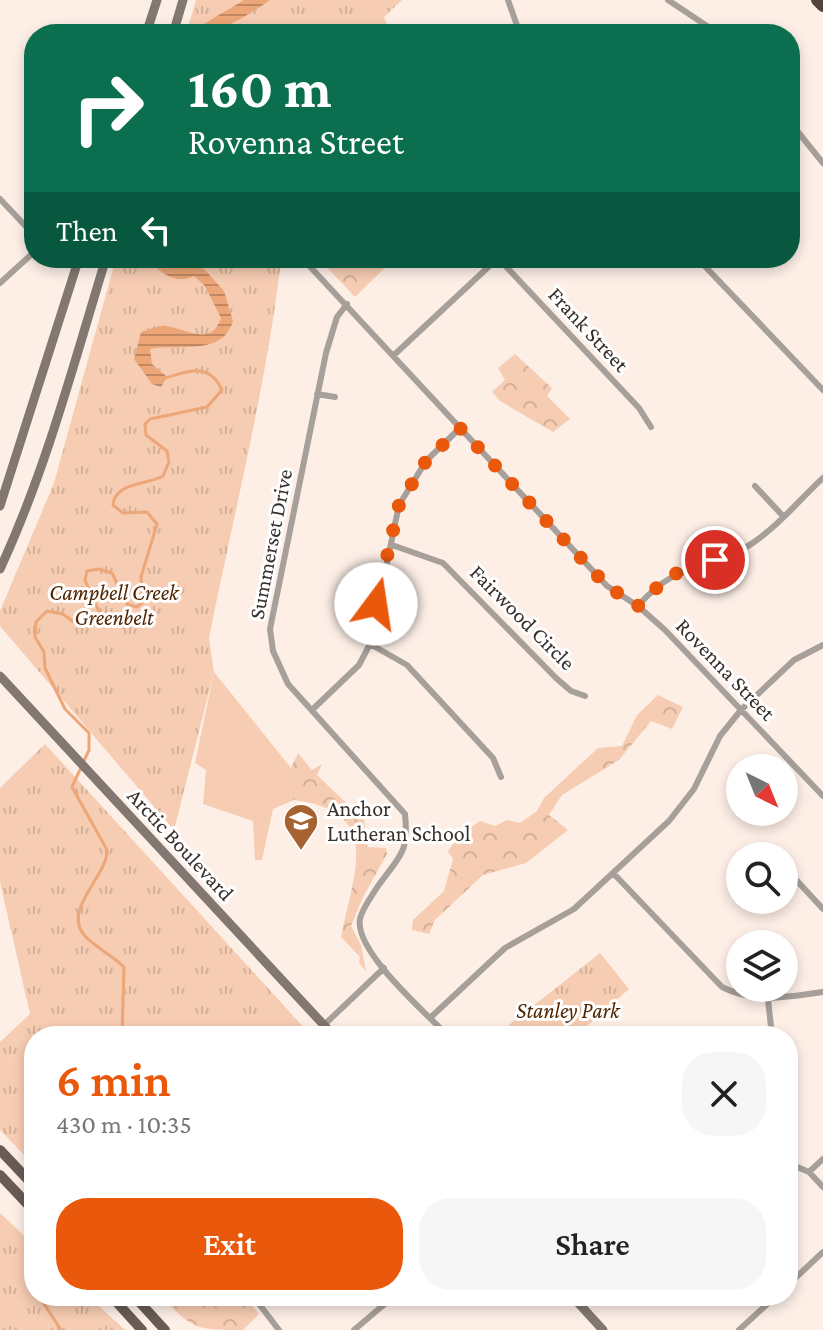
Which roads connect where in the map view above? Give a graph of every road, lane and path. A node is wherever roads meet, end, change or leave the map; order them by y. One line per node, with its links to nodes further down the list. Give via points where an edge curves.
1 (157, 0): 7 (main road)
2 (183, 0): 8 (main road)
3 (668, 0): 10 (street)
4 (817, 0): 6 (highway)
5 (507, 1): 9 (street)
6 (823, 6)
7 (149, 24)
8 (176, 24)
9 (516, 24)
10 (704, 24)
11 (800, 134): 12 (street)
12 (823, 163)
13 (0, 199): 14 (street)
14 (24, 224)
15 (24, 261): 22 (street)
16 (73, 268): 32 (main road)
17 (103, 268): 35 (main road, via 56,422)
18 (312, 268): 23 (street, Rovenna Street)
19 (487, 268): 24 (street)
20 (507, 268): 28 (street, Frank Street)
21 (707, 268): 25 (street)
22 (0, 283)
23 (347, 304): 24 (street, Rovenna Street); 26 (street, Summerset Drive, via 337,317)
24 (394, 355): 29 (street, Rovenna Street)
25 (823, 390)
26 (317, 394): 27 (street); 41 (street, Summerset Drive, via 270,629 280,671)
27 (335, 397)
28 (651, 427)
29 (460, 428): 34 (street, via 411,480 399,505); 36 (street, Rovenna Street, via 607,586)
30 (823, 478): 33 (street)
31 (755, 486): 33 (street)
32 (0, 506)
33 (782, 515): 36 (street, via 738,552 669,576)
34 (392, 545): 37 (street); 40 (street, Fairwood Circle, via 443,563 556,678)
35 (0, 569)
36 (638, 606): 42 (street, Rovenna Street)
37 (370, 644): 41 (street, via 359,665); 43 (street, via 407,665 493,758)
38 (823, 645): 42 (street, via 794,660)
39 (1, 677): 54 (main road, Arctic Boulevard)
40 (585, 696)
41 (312, 710): 48 (street, Summerset Drive, via 405,814 402,858 360,919 363,944)
42 (741, 710): 44 (street, Rovenna Street); 45 (street, via 709,753 682,806)
43 (501, 777)
44 (823, 796)
45 (614, 874): 49 (street); 53 (street, via 574,909 505,948)
46 (798, 882): 47 (street)
47 (823, 909)
48 (384, 968): 53 (street, Summerset Drive); 54 (street)
49 (726, 989)
50 (823, 992): 51 (street)
51 (798, 995)
52 (768, 1002): 56 (street)
53 (430, 1018): 55 (street, Summerset Drive)
54 (324, 1025)
55 (438, 1026)
56 (771, 1026)
57 (0, 1150): 62 (main road)
58 (823, 1159): 60 (street)
59 (798, 1167): 60 (street)
60 (809, 1172): 63 (street)
61 (0, 1175): 64 (main road)
62 (24, 1175)
63 (823, 1187)
64 (24, 1201)
65 (823, 1252): 66 (street)
66 (798, 1276)
67 (120, 1306): 73 (main road)
68 (143, 1306): 74 (main road)
69 (261, 1306): 75 (street)
70 (379, 1306): 76 (street)
71 (581, 1306): 77 (main road)
72 (765, 1306): 78 (street)
73 (142, 1330)
74 (165, 1330)
75 (279, 1330)
76 (354, 1330)
77 (603, 1330)
78 (739, 1330)

